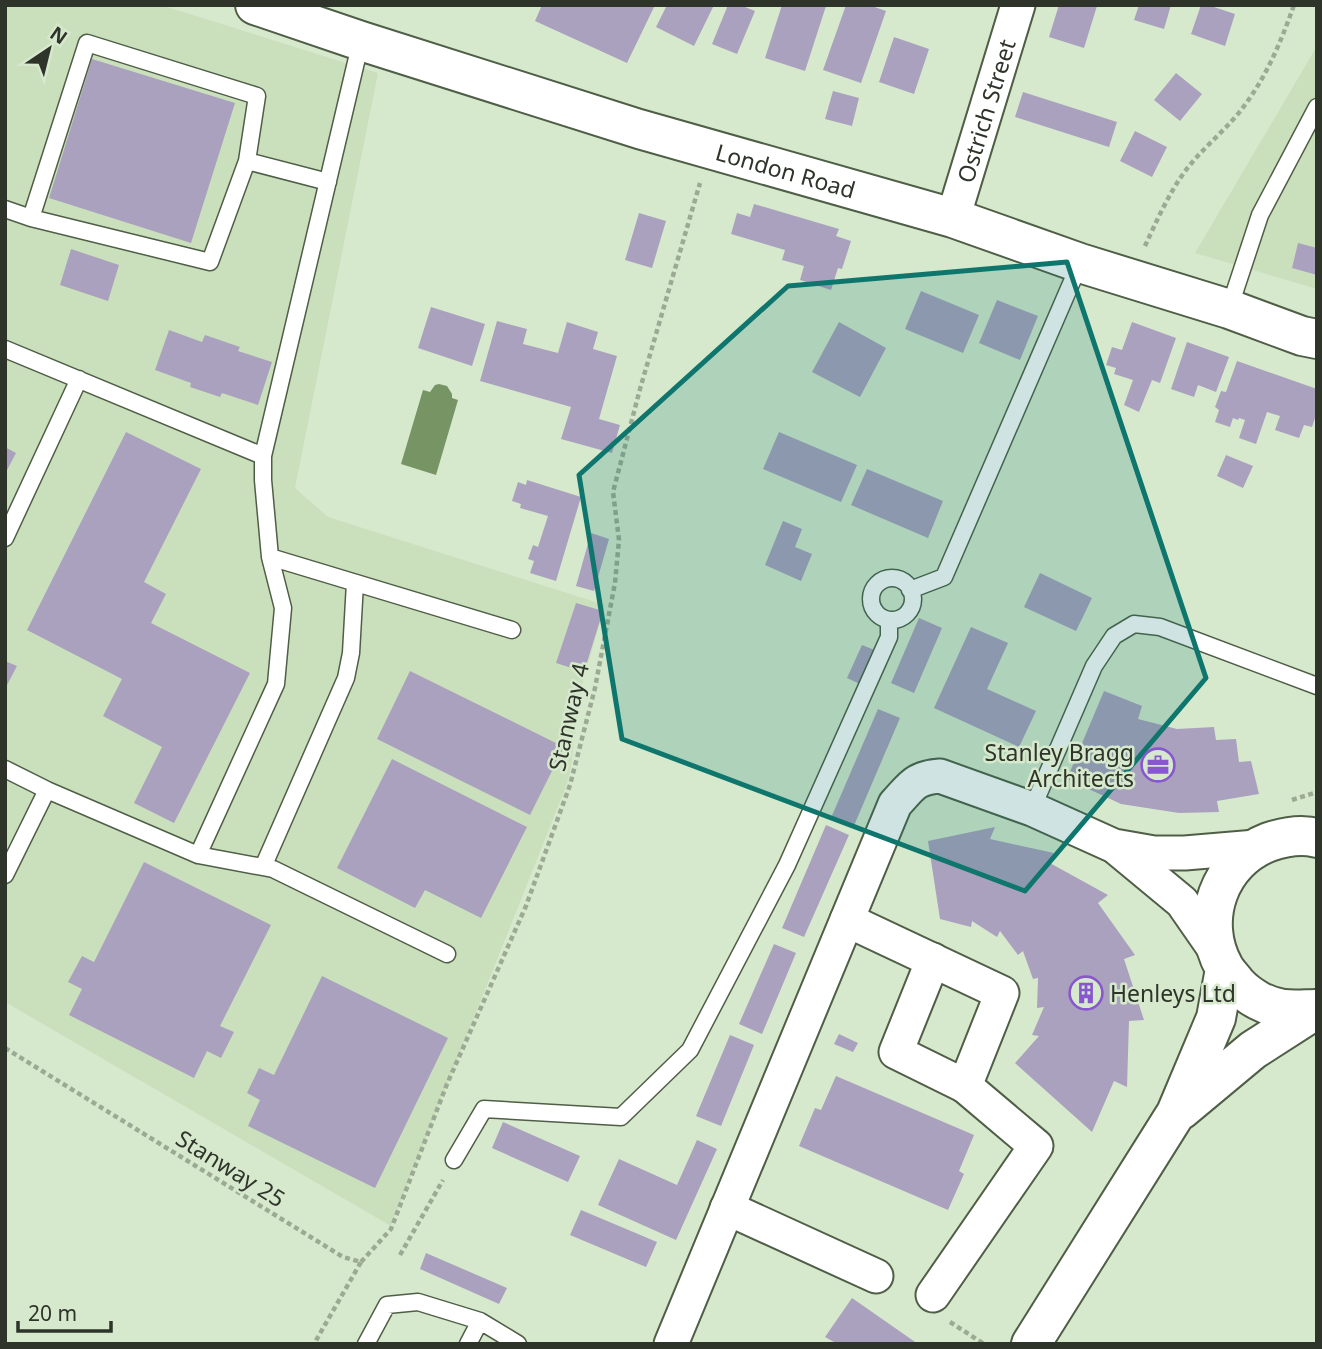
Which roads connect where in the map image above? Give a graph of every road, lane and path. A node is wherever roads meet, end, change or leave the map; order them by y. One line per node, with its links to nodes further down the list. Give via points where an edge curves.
1 (254, 5): 4 (main road, London Road)
2 (1018, 5): 11 (street, Ostrich Street)
3 (1294, 5): 13 (path, via 1263,78 1247,104 1185,170)
4 (361, 41): 6 (main road, London Road); 8 (lane)
5 (1317, 107): 14 (lane, via 1260,215)
6 (710, 148): 11 (main road, London Road); 46 (path, Stanway 4, via 613,492 619,540 615,583 570,785 526,906 447,1084 391,1229)
7 (247, 161): 8 (lane); 10 (lane, via 210,262); 10 (lane, via 257,96 88,43)
8 (328, 182): 18 (lane)
9 (5, 209): 10 (lane)
10 (31, 218)
11 (953, 218): 12 (main road, London Road)
12 (1080, 263): 13 (main road, London Road); 22 (lane, via 944,577)
13 (1132, 278): 14 (main road, London Road)
14 (1229, 309): 15 (main road, London Road)
15 (1317, 340)
16 (5, 349): 17 (lane)
17 (79, 379): 18 (lane); 19 (lane)
18 (264, 456): 20 (lane)
19 (5, 538)
20 (270, 557): 21 (lane); 32 (lane, via 283,608 276,684)
21 (355, 583): 24 (lane); 33 (lane, via 346,678)
22 (911, 590): 23 (lane, via 909,612); 23 (lane, via 896,578 876,585 872,607)
23 (889, 620): 43 (lane, via 889,637 787,865 690,1050 621,1117 484,1109)
24 (512, 630)
25 (1317, 686): 28 (lane, via 1160,627 1135,624 1114,636 1094,666)
26 (5, 769): 27 (lane)
27 (47, 790): 32 (lane); 34 (lane)
28 (1032, 809): 31 (street); 35 (street, via 940,776 915,781 895,804)
29 (1317, 823): 30 (main road)
30 (1285, 841): 31 (street, via 1185,853); 38 (main road, via 1230,869 1215,900 1212,926)
31 (1114, 846): 38 (street, via 1182,902)
32 (198, 855): 33 (lane)
33 (263, 867): 36 (lane)
34 (5, 876)
35 (846, 920): 37 (street); 44 (street)
36 (447, 954)
37 (933, 960): 41 (street, via 896,1052); 41 (street, via 1002,993)
38 (1221, 960): 39 (main road, via 1244,991 1261,1002 1283,1009); 42 (main road, via 1216,1018)
39 (1317, 1009): 42 (main road, via 1253,1050)
40 (5, 1048): 46 (path, Stanway 25, via 343,1257)
41 (965, 1086): 48 (street, via 1036,1146)
42 (1176, 1113): 55 (main road)
43 (454, 1160): 45 (path)
44 (726, 1208): 47 (street); 54 (street)
45 (400, 1255)
46 (361, 1262): 50 (path)
47 (876, 1276)
48 (933, 1295)
49 (480, 1321): 51 (lane, via 418,1302 387,1305); 52 (lane); 53 (lane)
50 (314, 1344)
51 (366, 1344)
52 (468, 1344)
53 (518, 1344)
54 (671, 1344)
55 (1031, 1344)

